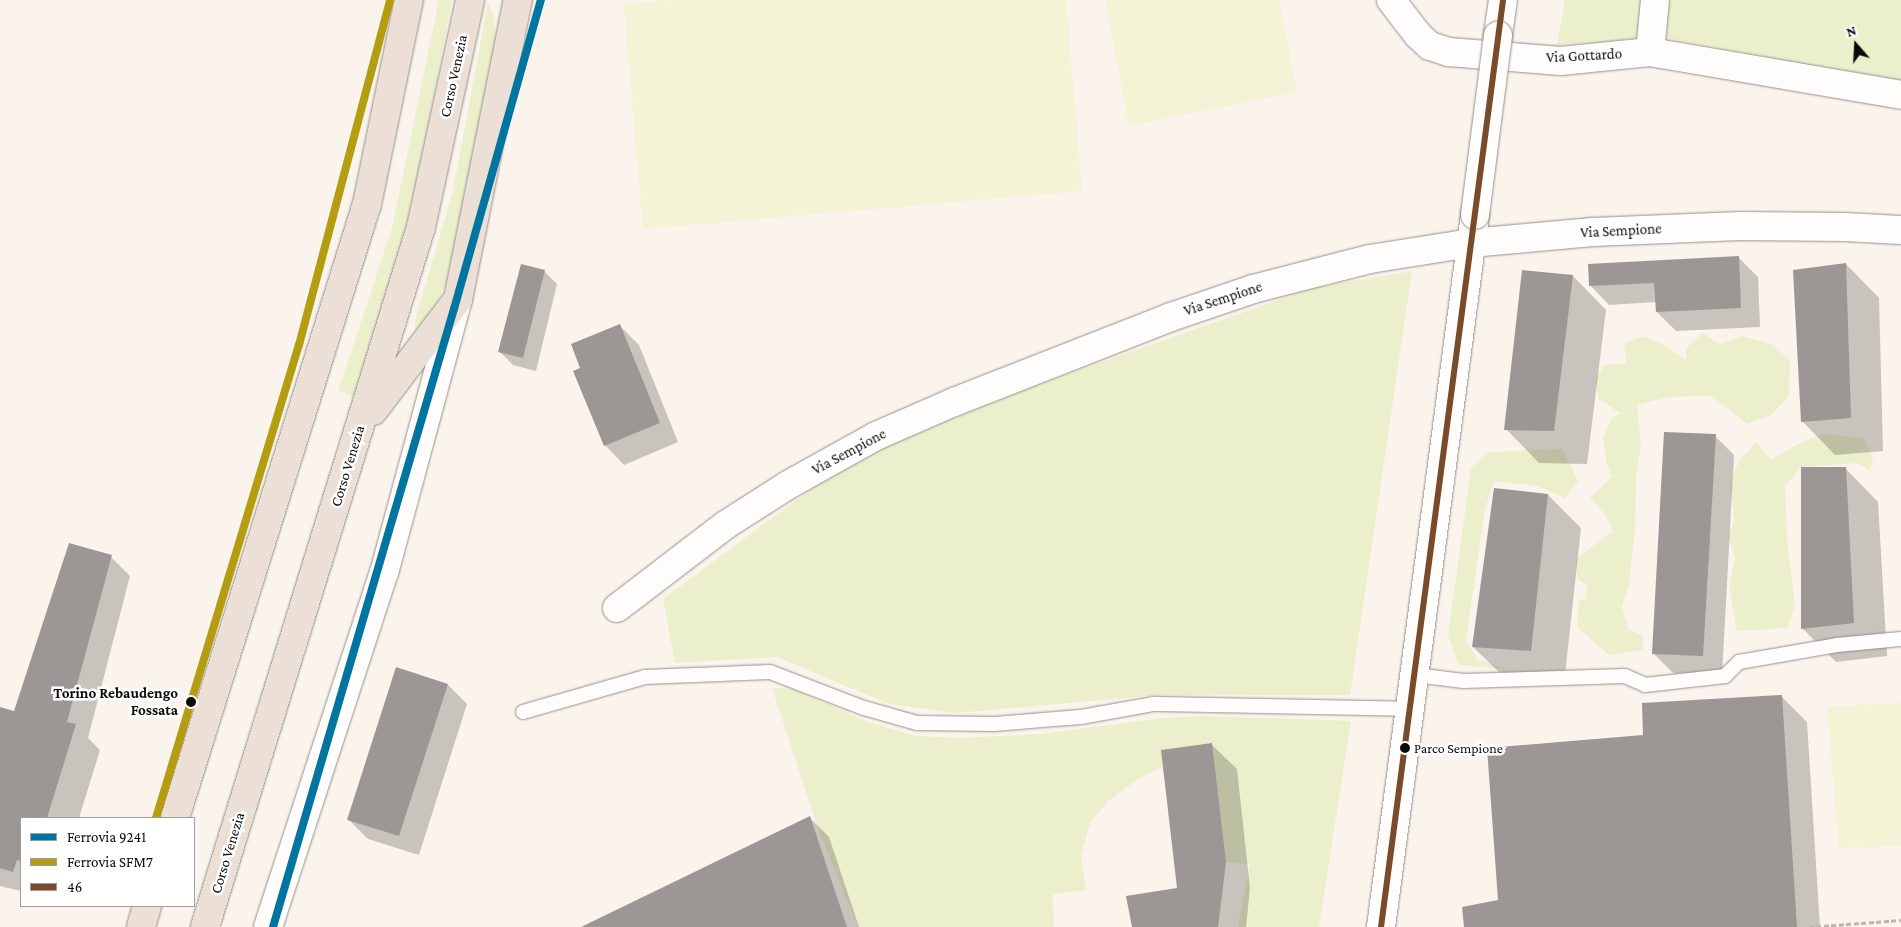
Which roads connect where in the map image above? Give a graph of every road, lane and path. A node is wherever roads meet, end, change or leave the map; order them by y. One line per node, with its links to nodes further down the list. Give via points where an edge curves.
1 (409, 0): 20 (main road, via 367,204)
2 (470, 0): 14 (main road, Corso Venezia, via 421,227)
3 (505, 0): 8 (main road)
4 (518, 0): 8 (main road)
5 (1391, 0): 9 (street, Via Gottardo, via 1430,46 1449,52 1561,60)
6 (1503, 0): 12 (street, bridge)
7 (1655, 0): 9 (street)
8 (512, 28): 13 (main road)
9 (1650, 52): 10 (street, Via Gottardo)
10 (1901, 95)
11 (1901, 230): 12 (street, Via Sempione, via 1712,227 1593,232)
12 (1471, 243): 15 (street, Via Sempione, via 1362,261 1253,288 954,402 876,436 788,485 727,524); 17 (street)
13 (458, 299): 14 (main road); 25 (street, via 384,573)
14 (361, 427): 24 (main road, Corso Venezia)
15 (617, 608)
16 (1901, 639): 17 (lane, via 1837,645 1739,662 1725,676 1645,685 1625,676 1464,681)
17 (1415, 675): 18 (street)
18 (1411, 709): 19 (lane, via 1154,704 1081,717 994,724 917,723 864,708 770,672 645,677); 26 (street)
19 (523, 712)
20 (175, 817)
21 (147, 907): 23 (main road)
22 (1901, 920): 27 (path)
23 (140, 927)
24 (205, 927)
25 (268, 927)
26 (1381, 927)
27 (1809, 927)

